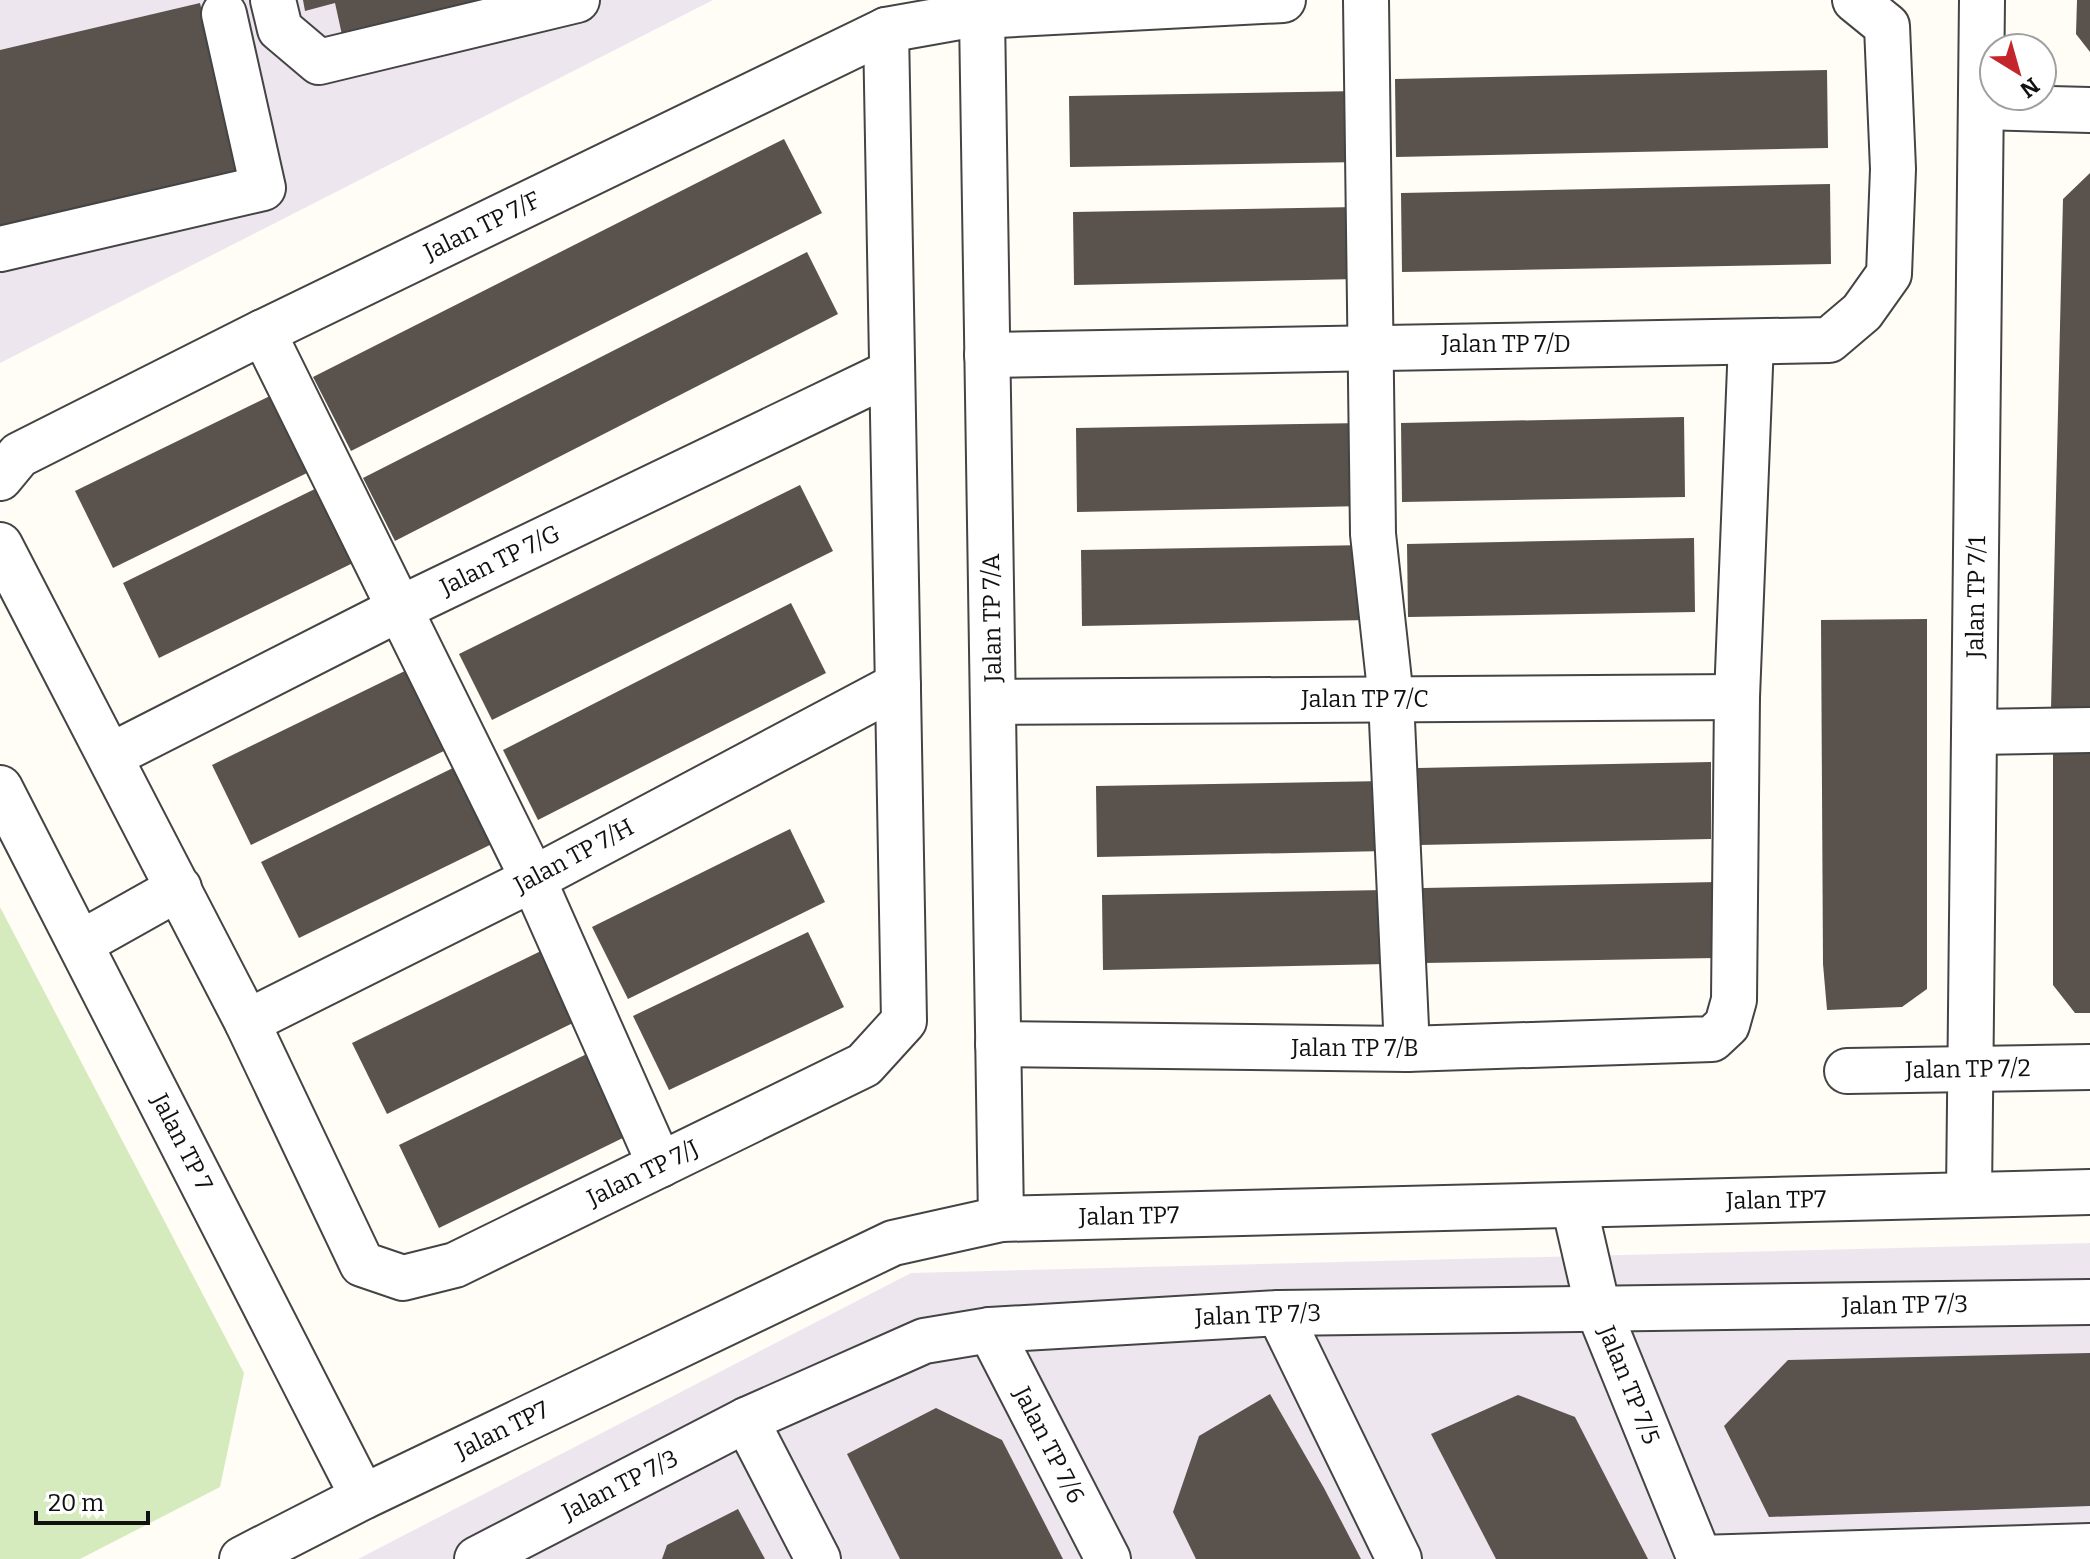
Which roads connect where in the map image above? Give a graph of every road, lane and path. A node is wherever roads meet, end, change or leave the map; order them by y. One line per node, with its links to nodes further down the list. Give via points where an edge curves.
1 (273, 0): 2 (street, via 280,29 319,62)
2 (577, 0)
3 (1283, 0): 8 (street, Jalan TP 7/F)
4 (1366, 0): 17 (street)
5 (1855, 0): 16 (street, Jalan TP 7/D, via 1887,26 1893,169 1889,274 1862,312 1829,340)
6 (1982, 0): 10 (street, Jalan TP 7/1)
7 (224, 14): 14 (street, via 263,188)
8 (982, 16): 9 (street, Jalan TP 7/F); 18 (street, Jalan TP 7/A)
9 (886, 30): 15 (street, Jalan TP 7/F); 19 (street)
10 (1982, 32)
11 (2058, 109): 12 (street)
12 (2090, 110)
13 (1981, 112): 28 (street, Jalan TP 7/1)
14 (0, 249)
15 (263, 332): 20 (street, Jalan TP 7/F, via 19,455); 22 (street)
16 (1751, 342): 17 (street, Jalan TP 7/D); 24 (street)
17 (1371, 346): 18 (street, Jalan TP 7/D); 25 (street, via 1373,534)
18 (987, 355): 26 (street, Jalan TP 7/A)
19 (892, 372): 22 (street, Jalan TP 7/G); 23 (street)
20 (0, 478)
21 (0, 545): 29 (street)
22 (397, 610): 29 (street, Jalan TP 7/G); 31 (street)
23 (898, 685): 31 (street, Jalan TP 7/H); 40 (street, Jalan TP 7/J, via 904,1021 864,1065)
24 (1737, 697): 25 (street, Jalan TP 7/C); 36 (street, Jalan TP 7/B, via 1734,1000 1727,1025 1712,1039)
25 (1391, 699): 26 (street, Jalan TP 7/C); 36 (street)
26 (993, 702): 35 (street, Jalan TP 7/A)
27 (2090, 730): 28 (street)
28 (1974, 732): 38 (street, Jalan TP 7/1)
29 (112, 755): 32 (street)
30 (0, 788): 33 (street, Jalan TP 7)
31 (533, 879): 34 (street, Jalan TP 7/H); 40 (street)
32 (179, 888): 33 (street); 34 (street)
33 (81, 943): 50 (street, Jalan TP 7)
34 (247, 1022): 40 (street, Jalan TP 7/J, via 362,1264 403,1278 455,1265)
35 (998, 1044): 36 (street, Jalan TP 7/B); 44 (street, Jalan TP 7/A)
36 (1407, 1049)
37 (2090, 1067): 38 (street, Jalan TP 7/2)
38 (1971, 1069): 39 (street, Jalan TP 7/2); 42 (street, Jalan TP 7/1)
39 (1847, 1071)
40 (660, 1165)
41 (2090, 1192): 42 (street, Jalan TP7)
42 (1969, 1195): 43 (street, Jalan TP7)
43 (1574, 1205): 44 (street, Jalan TP7); 46 (street, Jalan TP 7/5)
44 (1001, 1219): 50 (street, Jalan TP7, via 893,1243)
45 (2090, 1302): 46 (street, Jalan TP 7/3)
46 (1598, 1309): 47 (street, Jalan TP 7/3); 53 (street, Jalan TP 7/5)
47 (1279, 1313): 48 (street, Jalan TP 7/3); 57 (street)
48 (990, 1330): 49 (street, Jalan TP 7/3, via 924,1341); 56 (street, Jalan TP 7/6)
49 (746, 1420): 52 (street, Jalan TP 7/3); 55 (street)
50 (363, 1497): 54 (street, Jalan TP7)
51 (2090, 1546): 53 (street)
52 (501, 1553)
53 (1699, 1558)
54 (242, 1559)
55 (818, 1559)
56 (1108, 1559)
57 (1399, 1559)

